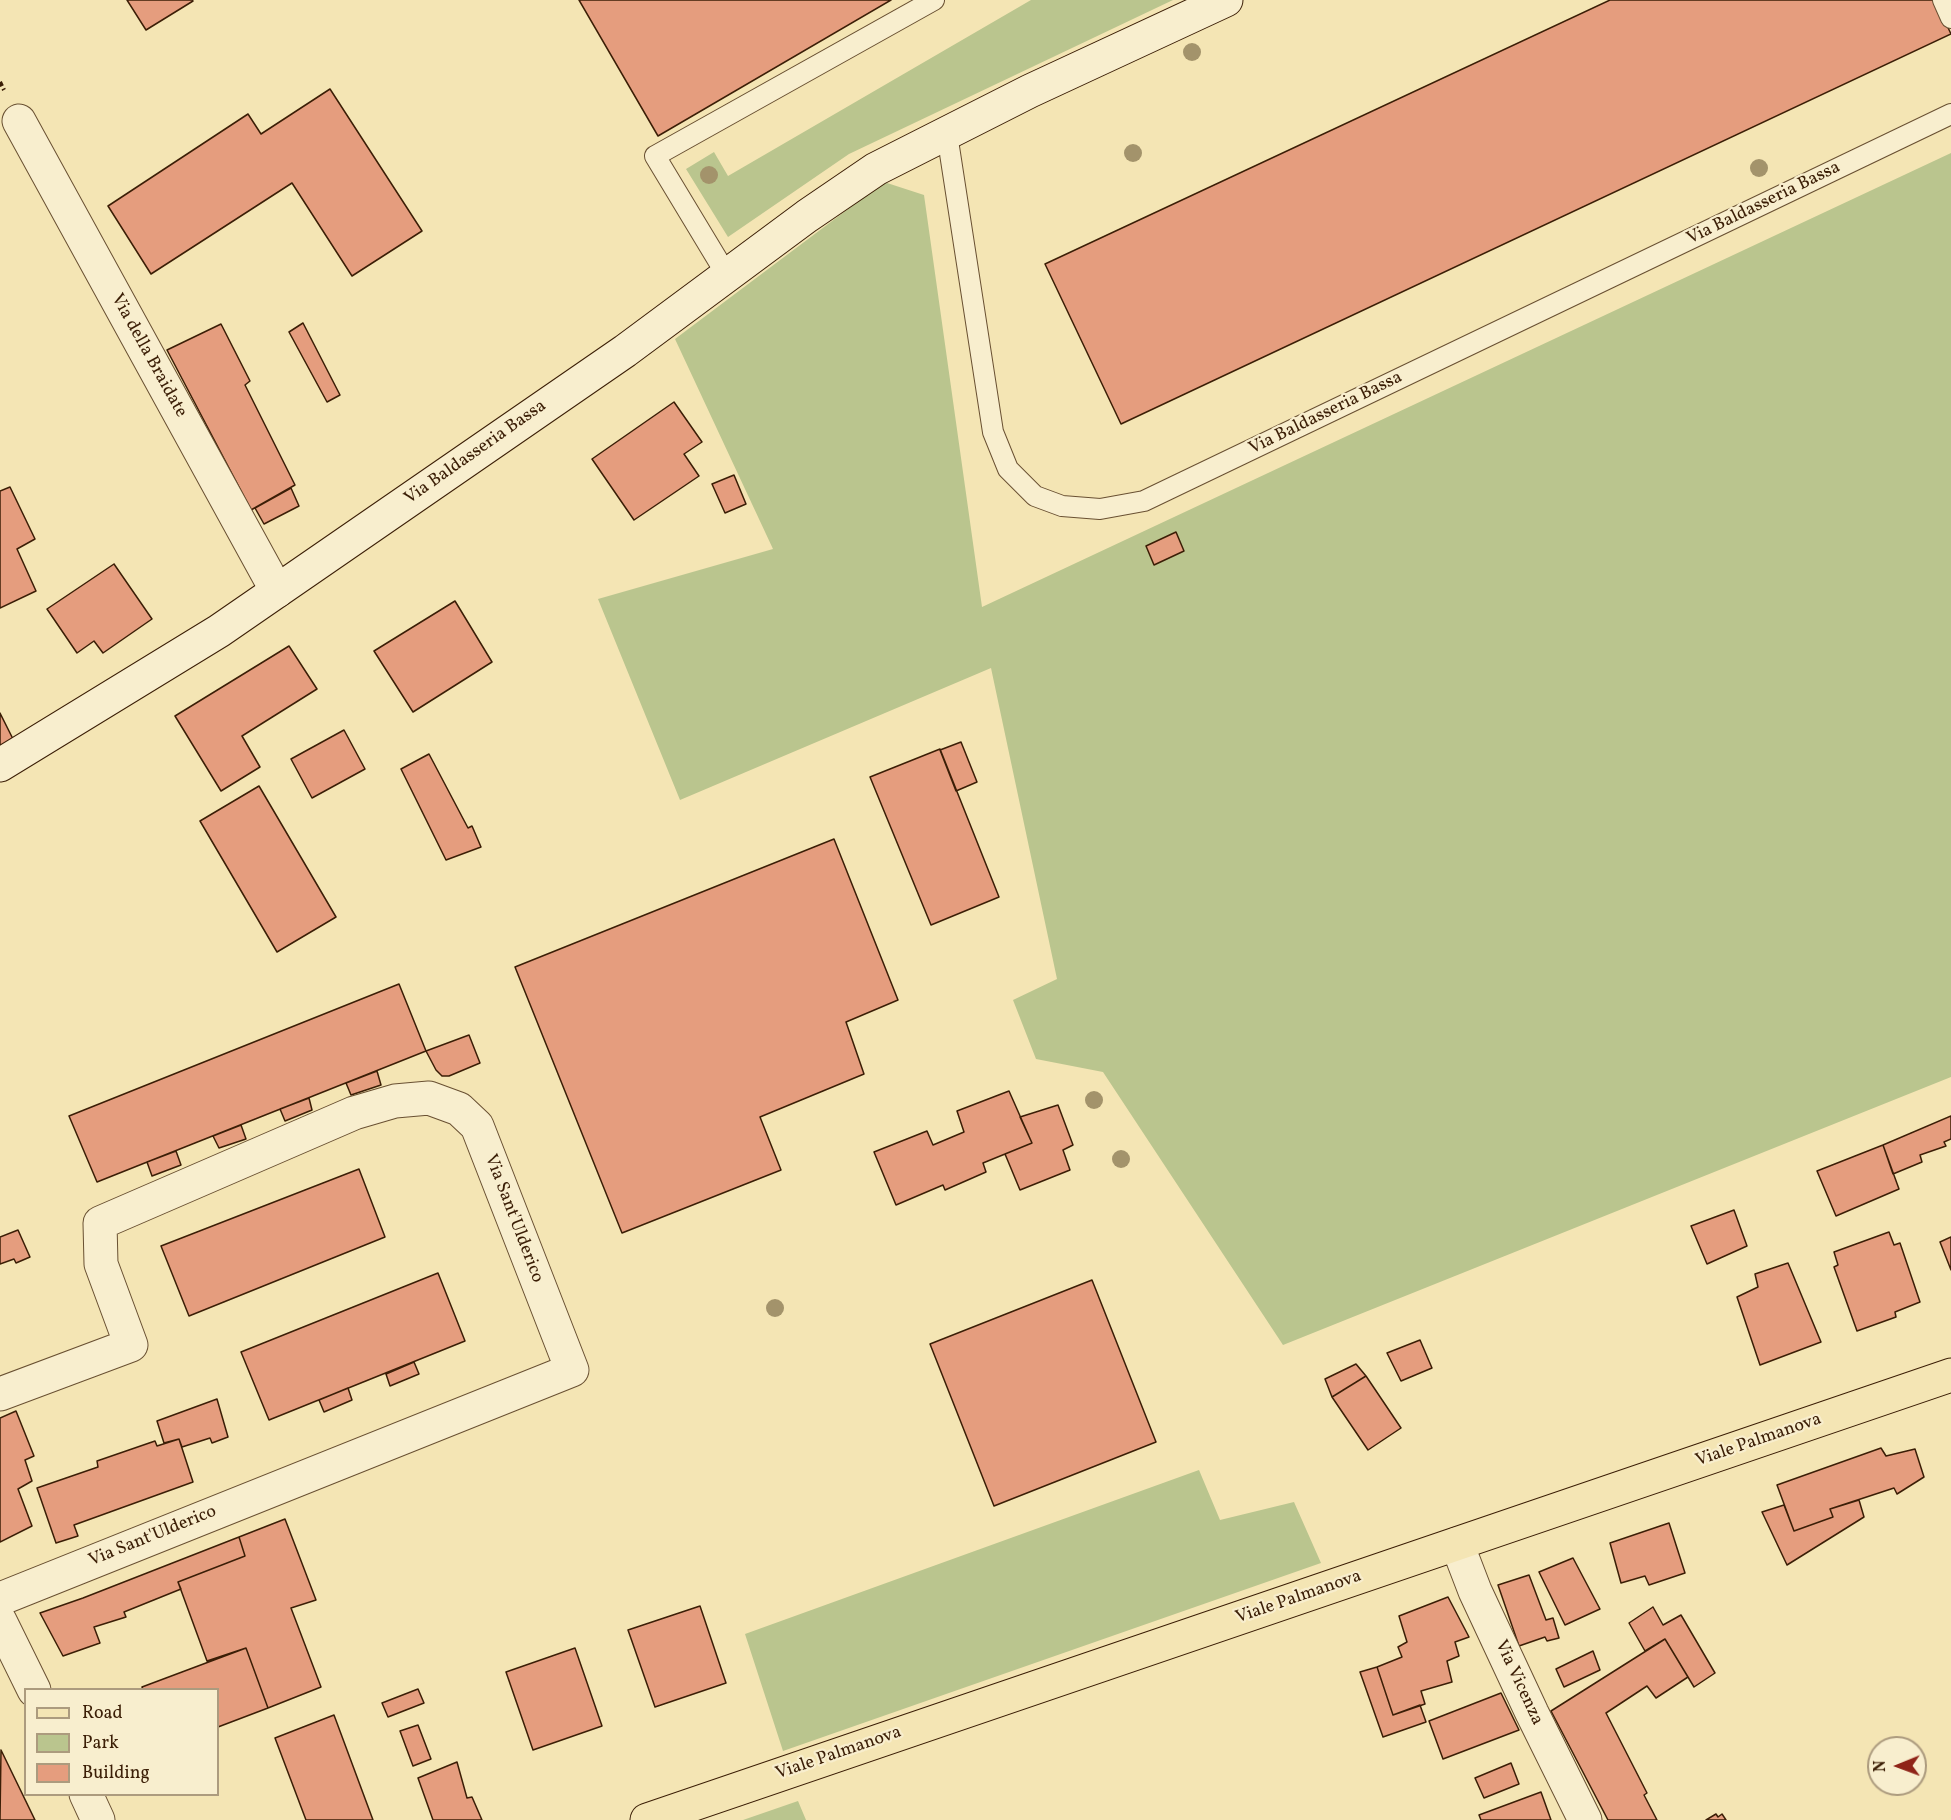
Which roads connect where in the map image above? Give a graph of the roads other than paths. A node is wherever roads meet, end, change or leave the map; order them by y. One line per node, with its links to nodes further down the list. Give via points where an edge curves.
1 (934, 0): 8 (lane, via 654,156)
2 (1227, 0): 7 (street, Via Baldasseria Bassa, via 1030,90)
3 (1943, 0): 4 (lane)
4 (1951, 18)
5 (1951, 114): 7 (lane, Via Baldasseria Bassa, via 1144,501 1100,509 1062,506 1035,496 1008,469 993,432)
6 (19, 121): 9 (street, Via della Braidate)
7 (947, 134): 8 (street, Via Baldasseria Bassa, via 876,169)
8 (728, 277): 9 (street, Via Baldasseria Bassa)
9 (277, 591): 10 (street, Via Baldasseria Bassa, via 219,631)
10 (0, 765)
11 (1951, 1375): 13 (main road, Viale Palmanova)
12 (0, 1394): 14 (street, Via Sant'Ulderico, via 131,1345 101,1264 100,1223 354,1113 395,1101 429,1098 459,1109 477,1126 572,1370)
13 (1457, 1544): 19 (main road, Viale Palmanova); 20 (street, Via Vicenza, via 1475,1591)
14 (0, 1599)
15 (0, 1620): 16 (street)
16 (34, 1688)
17 (87, 1796): 18 (street)
18 (98, 1820)
19 (647, 1820)
20 (1585, 1820)

